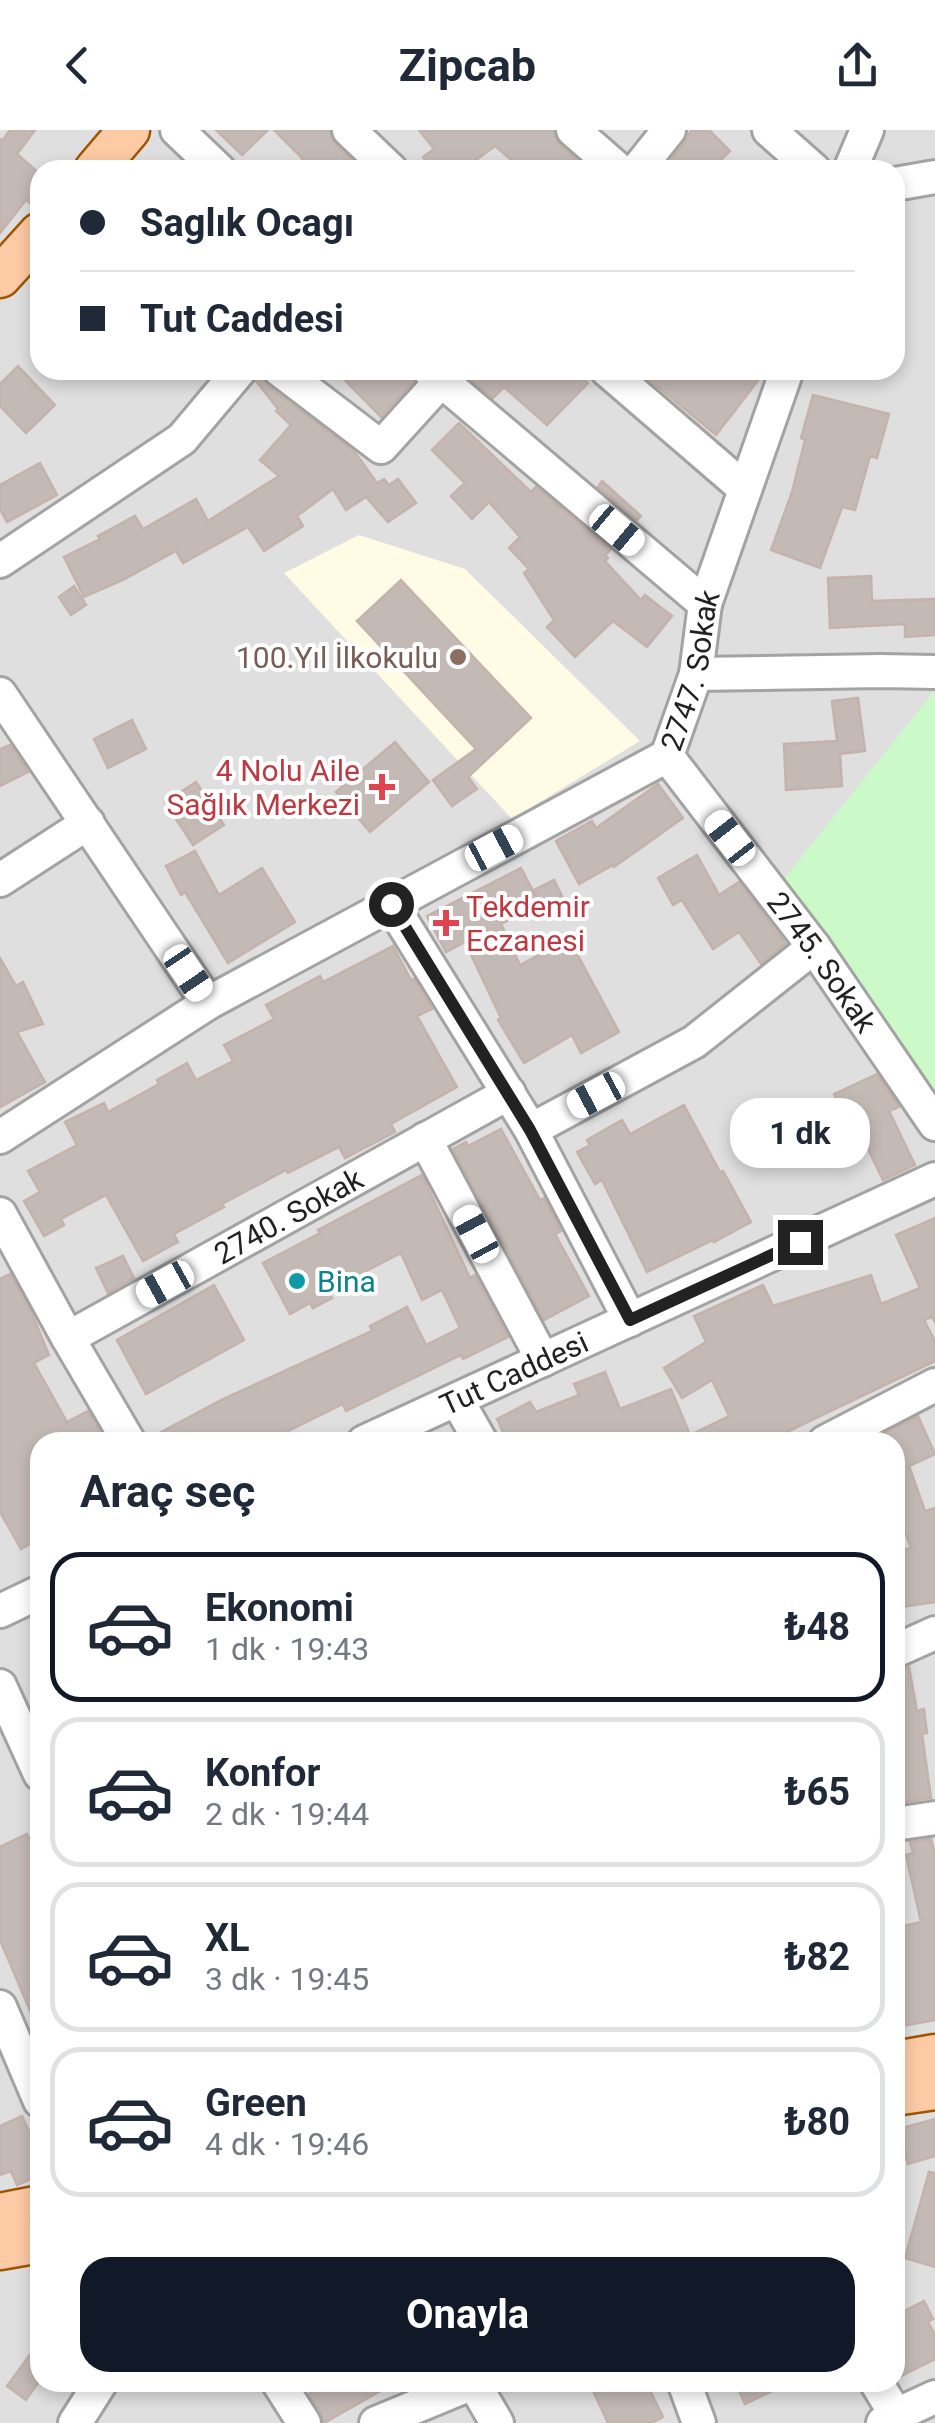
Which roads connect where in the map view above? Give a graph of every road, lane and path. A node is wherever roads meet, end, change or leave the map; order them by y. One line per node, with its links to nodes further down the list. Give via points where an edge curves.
1 (129, 130): 8 (main road)
2 (177, 130): 9 (street)
3 (349, 130): 10 (street)
4 (573, 130): 11 (street)
5 (669, 130): 12 (street)
6 (769, 130): 13 (street)
7 (867, 130): 14 (street)
8 (104, 160)
9 (208, 160)
10 (380, 160)
11 (608, 160)
12 (645, 160)
13 (803, 160)
14 (854, 160)
15 (935, 177): 16 (street)
16 (905, 182)
17 (30, 245): 18 (main road)
18 (0, 277)
19 (232, 380): 26 (street, via 182,440)
20 (293, 380): 21 (street, via 381,447)
21 (435, 380)
22 (447, 380): 27 (street)
23 (619, 380): 25 (street)
24 (783, 380): 25 (street, 2747. Sokak)
25 (745, 489): 27 (street, 2747. Sokak)
26 (0, 560)
27 (705, 604): 29 (street, 2747. Sokak)
28 (935, 672): 29 (street)
29 (696, 674): 31 (street, 2747. Sokak)
30 (0, 694): 32 (street)
31 (666, 756): 34 (street, 2747. Sokak); 35 (street, 2745. Sokak)
32 (88, 824): 33 (street); 36 (street)
33 (0, 880)
34 (391, 904): 36 (street, 2747. Sokak); 37 (street)
35 (814, 947): 38 (street, 2745. Sokak); 39 (street, via 694,1042)
36 (208, 1003): 40 (street, 2747. Sokak)
37 (509, 1093): 39 (street); 41 (street, 2740. Sokak)
38 (935, 1124)
39 (530, 1130): 44 (street)
40 (0, 1137)
41 (425, 1138): 45 (street, 2740. Sokak); 46 (street)
42 (935, 1179): 44 (street, Tut Caddesi)
43 (0, 1214): 45 (street)
44 (630, 1320): 46 (street, Tut Caddesi)
45 (68, 1338): 49 (street)
46 (543, 1360): 48 (street, Tut Caddesi)
47 (935, 1385): 52 (street)
48 (457, 1400): 50 (street, Tut Caddesi); 51 (street)
49 (123, 1432)
50 (386, 1432)
51 (475, 1432)
52 (844, 1432)
53 (30, 1597): 54 (street)
54 (0, 1612)
55 (935, 1633): 56 (street)
56 (905, 1646)
57 (0, 1686): 58 (street)
58 (30, 1752)
59 (935, 1818): 60 (street)
60 (905, 1822)
61 (0, 2007): 64 (street)
62 (935, 2055): 63 (main road)
63 (905, 2060)
64 (30, 2078)
65 (935, 2088): 66 (main road)
66 (905, 2093)
67 (30, 2208): 68 (main road)
68 (0, 2214)
69 (30, 2244): 70 (main road)
70 (0, 2249)
71 (68, 2392): 80 (street)
72 (94, 2392): 81 (street)
73 (284, 2392): 82 (street)
74 (451, 2392): 83 (street)
75 (478, 2392): 84 (street)
76 (688, 2392): 85 (street)
77 (880, 2392): 79 (street)
78 (935, 2398): 79 (street)
79 (889, 2419)
80 (54, 2423)
81 (74, 2423)
82 (304, 2423)
83 (376, 2423)
84 (497, 2423)
85 (700, 2423)

